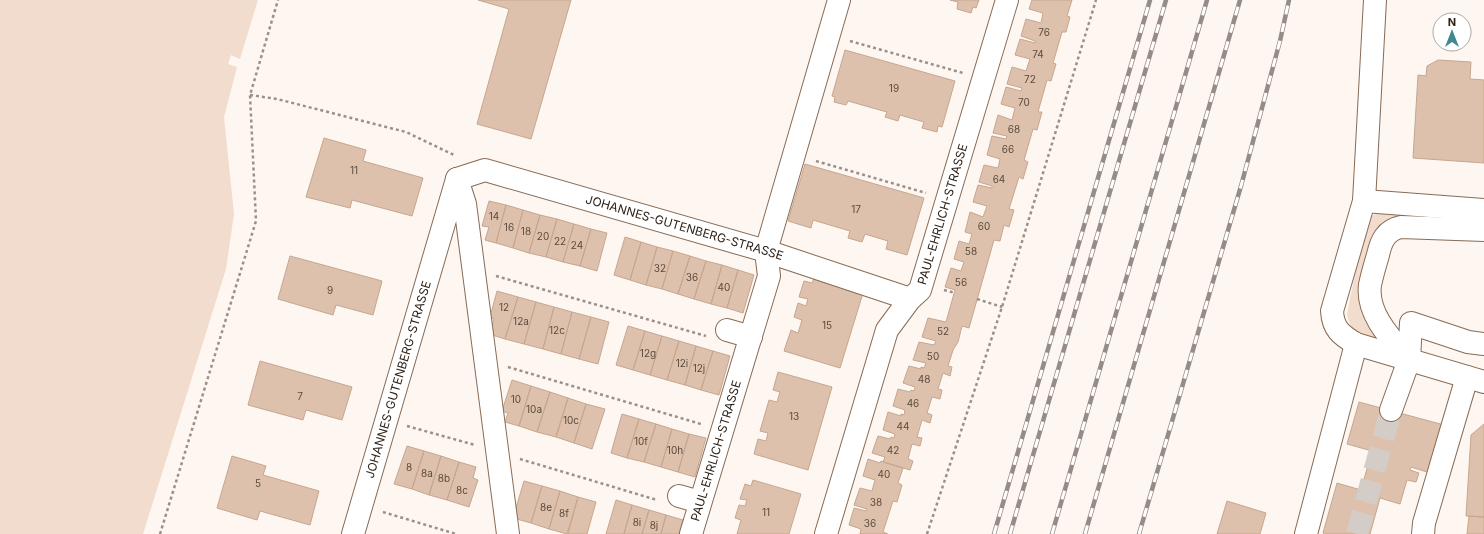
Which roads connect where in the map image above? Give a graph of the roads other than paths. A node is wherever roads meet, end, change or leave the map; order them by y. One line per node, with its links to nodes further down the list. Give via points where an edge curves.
1 (839, 0): 8 (street)
2 (1007, 0): 9 (street, PAUL-EHRLICH-STRASSE, via 920,290)
3 (1376, 0): 5 (street)
4 (457, 179): 8 (street, JOHANNES-GUTENBERG-STRASSE, via 485,170); 19 (street, JOHANNES-GUTENBERG-STRASSE); 20 (street, via 465,204)
5 (1364, 201): 6 (street); 12 (street, via 1332,311 1333,323 1340,334)
6 (1484, 210)
7 (1484, 230): 14 (street, via 1401,227 1394,228 1381,243 1370,286 1372,306 1384,329)
8 (766, 251): 9 (street, JOHANNES-GUTENBERG-STRASSE); 11 (street, PAUL-EHRLICH-STRASSE, via 769,276)
9 (910, 300): 22 (street, PAUL-EHRLICH-STRASSE, via 887,330)
10 (718, 333): 11 (street)
11 (751, 337): 18 (street, PAUL-EHRLICH-STRASSE)
12 (1356, 344): 14 (street); 23 (street)
13 (1484, 344): 14 (street, via 1468,342 1411,323)
14 (1409, 360): 15 (street); 16 (street)
15 (1476, 380): 24 (street, via 1424,523)
16 (1391, 410)
17 (670, 498): 18 (street)
18 (700, 502): 21 (street, PAUL-EHRLICH-STRASSE)
19 (353, 534)
20 (508, 534)
21 (691, 534)
22 (826, 534)
23 (1306, 534)
24 (1423, 534)

